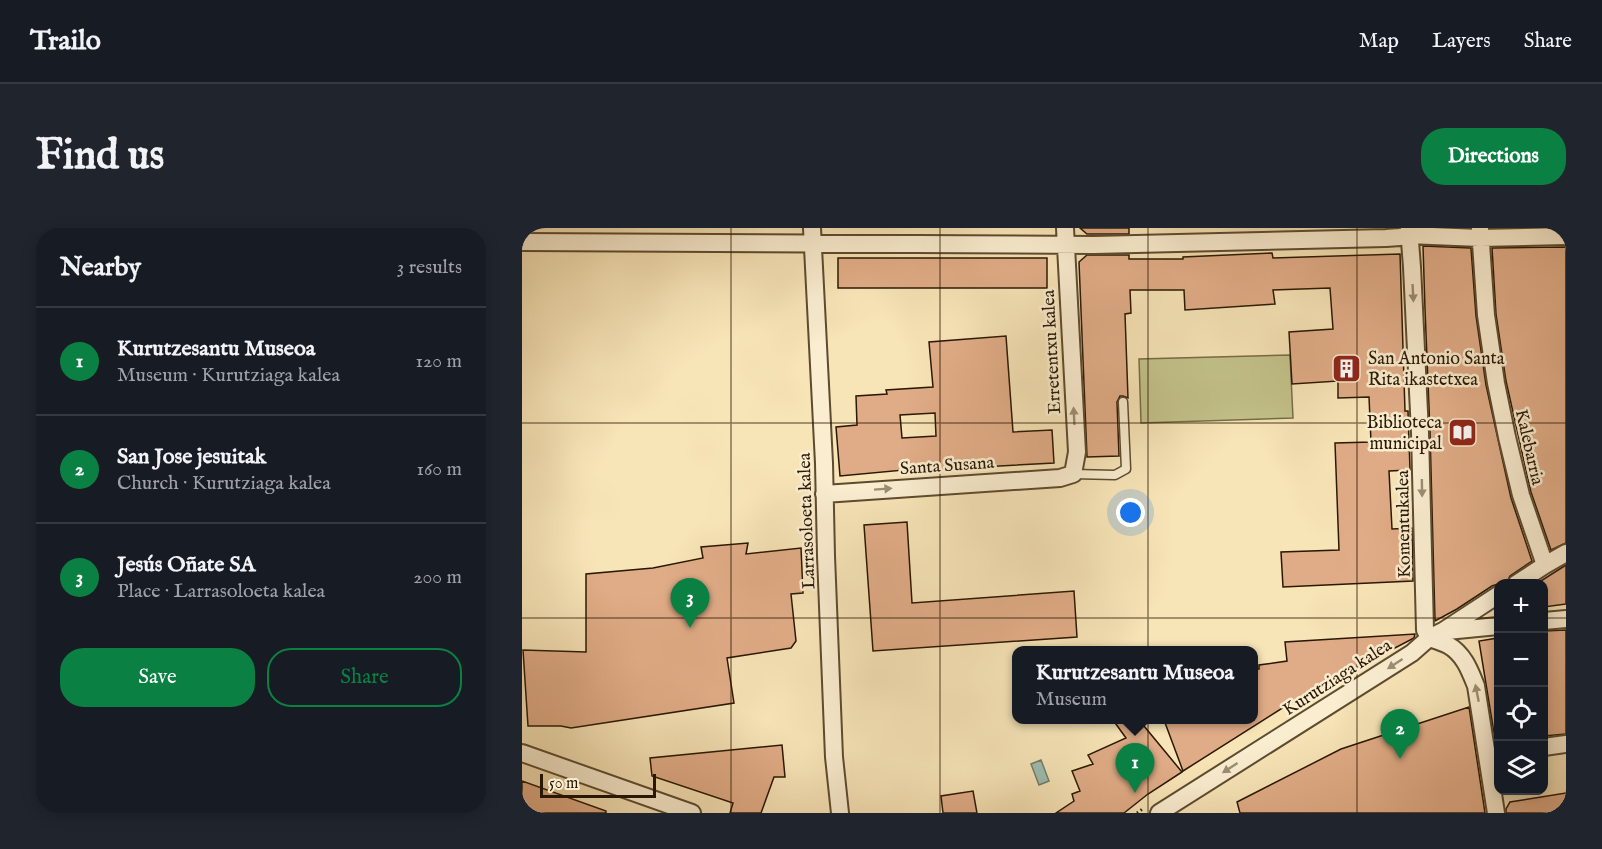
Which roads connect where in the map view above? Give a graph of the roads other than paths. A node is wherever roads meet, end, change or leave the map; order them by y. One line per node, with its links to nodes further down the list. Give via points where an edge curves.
1 (1408, 231): 2 (street); 5 (street, via 1400,237 1386,238); 18 (street, Komentukalea, one-way to 18, via 1420,434 1425,630)
2 (1480, 233): 6 (street); 12 (street, Kalebarria, via 1496,382 1521,495)
3 (569, 235): 4 (street); 7 (street)
4 (812, 236): 5 (street); 10 (street, Larrasoloeta kalea)
5 (1065, 236): 9 (street, Erretentxu kalea, one-way to 5, via 1077,452)
6 (1566, 236)
7 (522, 242)
8 (1123, 402): 9 (lane, via 1126,470 1116,475)
9 (1073, 474): 10 (street, Santa Susana, one-way to 9)
10 (824, 494): 25 (street, Larrasoloeta kalea, via 834,757)
11 (1566, 554): 12 (street)
12 (1545, 565): 13 (street)
13 (1524, 579)
14 (1494, 598): 18 (street, Kurutziaga kalea)
15 (1566, 619): 16 (street)
16 (1548, 621)
17 (1494, 627): 18 (street)
18 (1436, 635): 22 (street, one-way to 18, via 1471,672 1463,657); 23 (street, Kurutziaga kalea, one-way to 23)
19 (1566, 744): 20 (street)
20 (1548, 746)
21 (522, 753): 24 (street)
22 (1493, 755): 26 (street)
23 (1159, 811)
24 (692, 813)
25 (840, 813)
26 (1496, 813)

